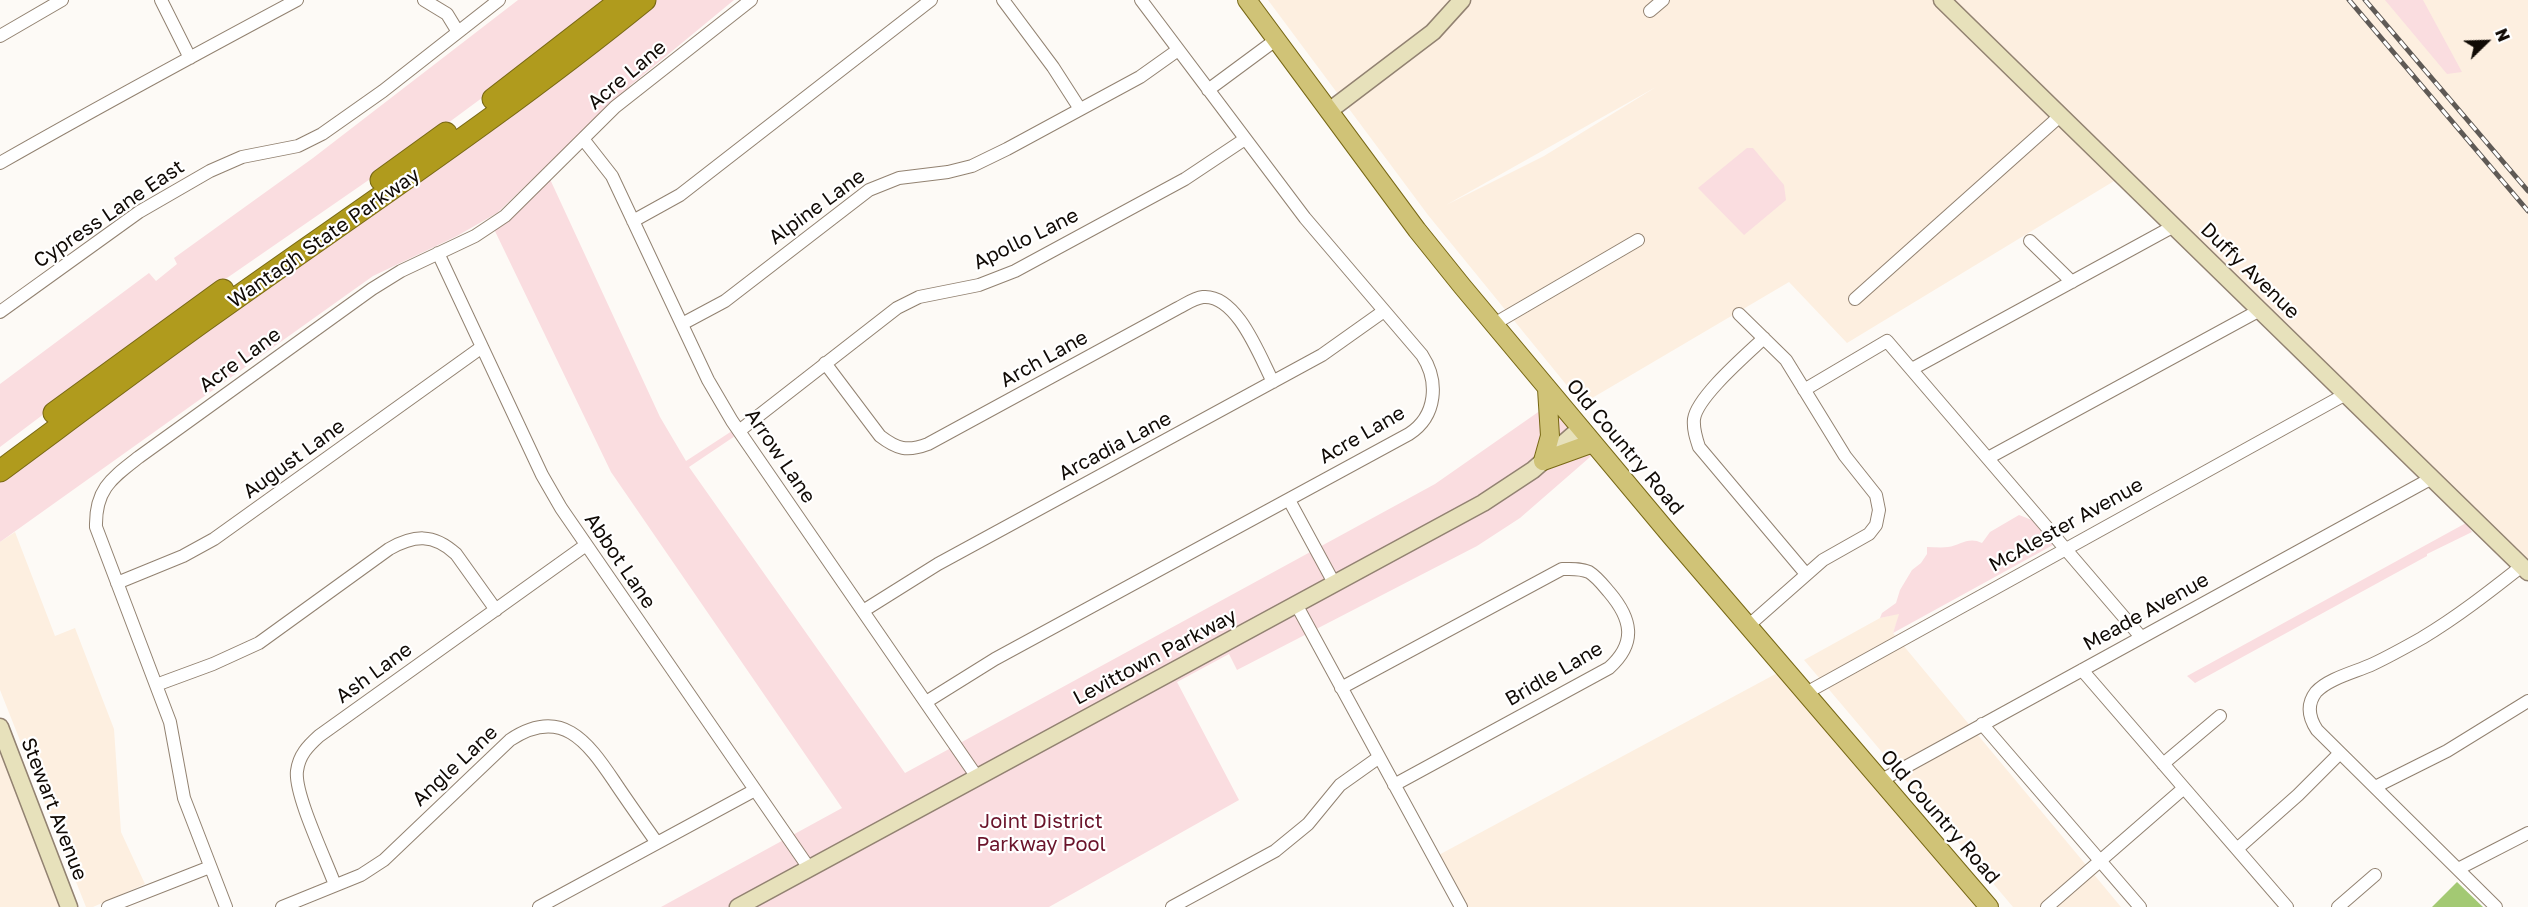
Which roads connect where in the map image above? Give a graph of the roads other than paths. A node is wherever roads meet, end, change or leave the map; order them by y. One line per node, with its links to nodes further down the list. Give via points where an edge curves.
1 (62, 0): 18 (street)
2 (161, 0): 21 (street)
3 (297, 0): 21 (street)
4 (424, 0): 17 (street, via 447,14)
5 (499, 0): 17 (street, Cypress Lane East)
6 (621, 0): 53 (highway, Wantagh State Parkway, via 432,144 184,317)
7 (645, 0): 56 (highway, Wantagh State Parkway, via 428,165 210,317)
8 (751, 0): 27 (street, Acre Lane, via 615,107)
9 (931, 0): 29 (street, via 680,195)
10 (1003, 0): 23 (street)
11 (1141, 0): 20 (street, Acre Lane)
12 (1247, 0): 19 (main road, Old Country Road)
13 (1461, 0): 24 (street, via 1433,32)
14 (1663, 0): 16 (street)
15 (1942, 0): 25 (street, Duffy Avenue)
16 (1650, 11)
17 (458, 32): 37 (street, Cypress Lane East, via 322,134 298,146 242,157 210,171 140,212)
18 (0, 36)
19 (1276, 39): 22 (street); 24 (main road, Old Country Road)
20 (1178, 50): 22 (street, Acre Lane); 23 (street, Alpine Lane, via 1140,77)
21 (190, 58): 28 (street)
22 (1208, 90): 26 (street, Acre Lane)
23 (1080, 109): 40 (street, Alpine Lane, via 972,166 899,178 869,190 725,301)
24 (1329, 111): 41 (main road, Old Country Road, via 1417,230)
25 (2060, 116): 30 (street, Duffy Avenue); 35 (street)
26 (1245, 139): 38 (street, Acre Lane); 44 (street, Apollo Lane, via 1185,178 1015,271 979,285 909,301)
27 (584, 140): 29 (street, Arrow Lane, via 612,176); 33 (street, Acre Lane, via 505,216 475,236)
28 (0, 163)
29 (633, 221): 40 (street, Arrow Lane)
30 (2174, 226): 34 (street); 36 (street, Duffy Avenue)
31 (1638, 240): 41 (street)
32 (2030, 241): 34 (street)
33 (438, 253): 43 (street, Abbot Lane); 63 (street, Acre Lane, via 372,289 112,478 98,500 96,527)
34 (2072, 282): 45 (street)
35 (1855, 299)
36 (2260, 310): 49 (street, Duffy Avenue); 54 (street)
37 (0, 312)
38 (1384, 312): 46 (street, Arcadia Lane, via 1322,355); 58 (street, Acre Lane, via 1428,364 1434,387 1428,414 1409,434)
39 (1739, 314): 42 (street)
40 (682, 324): 51 (street, Arrow Lane, via 708,380)
41 (1494, 324): 47 (main road, Old Country Road)
42 (1764, 338): 48 (street, via 1786,360); 62 (street, via 1701,402 1694,430 1699,447)
43 (482, 347): 59 (street, Abbot Lane, via 542,475); 63 (street, August Lane, via 214,539)
44 (825, 363): 46 (street, Arch Lane, via 880,436 906,450 928,444 1204,297 1218,299 1237,315); 51 (street, Apollo Lane)
45 (1912, 369): 48 (street, via 1887,341); 54 (street)
46 (1273, 382): 67 (street, Arcadia Lane, via 938,564)
47 (1547, 389): 50 (main road, Old Country Road); 55 (main road, via 1550,436)
48 (1804, 390): 62 (street, via 1845,456 1876,495 1879,510 1869,534)
49 (2346, 394): 57 (street, Duffy Avenue); 60 (street, McAlester Avenue)
50 (1581, 428): 52 (main road, Old Country Road); 55 (street, Levittown Parkway)
51 (739, 431): 67 (street, Arrow Lane)
52 (1593, 443): 55 (main road); 68 (main road, Old Country Road)
53 (0, 453)
54 (1988, 458): 60 (street)
55 (1543, 461): 64 (street, Levittown Parkway, via 1483,503)
56 (0, 471)
57 (2432, 478): 61 (street, Duffy Avenue); 69 (street, Meade Avenue)
58 (1289, 500): 64 (street); 75 (street, Acre Lane, via 995,659)
59 (586, 545): 66 (street, Ash Lane); 87 (street, Abbot Lane)
60 (2064, 548): 69 (street); 73 (street, McAlester Avenue)
61 (2525, 569): 79 (street, via 2422,638 2318,690 2310,706 2311,721)
62 (1806, 574): 68 (street)
63 (117, 583): 71 (street, Acre Lane)
64 (1334, 583): 65 (street, Levittown Parkway)
65 (1296, 604): 72 (street); 82 (street, Levittown Parkway)
66 (496, 610): 71 (street, via 449,547 429,539 406,540 259,643); 96 (street, Ash Lane, via 319,736 303,752 297,770 298,789)
67 (863, 611): 75 (street, Arrow Lane)
68 (1748, 626): 73 (main road, Old Country Road)
69 (2141, 637): 70 (street, Meade Avenue)
70 (2082, 670): 77 (street, Meade Avenue); 81 (street)
71 (156, 685): 92 (street, Acre Lane, via 174,736 184,798)
72 (1341, 688): 80 (street); 84 (street, Bridle Lane, via 1562,569 1578,568 1590,573 1625,613 1626,648 1609,668)
73 (1806, 693): 83 (main road, Old Country Road)
74 (2528, 701): 85 (street, via 2447,751)
75 (926, 702): 82 (street, Arrow Lane)
76 (2220, 716): 81 (street)
77 (1982, 724): 83 (street, Meade Avenue); 91 (street)
78 (0, 727): 98 (street, Stewart Avenue)
79 (2340, 753): 85 (street); 90 (street)
80 (1378, 758): 84 (street); 103 (street, via 1340,785 1308,824 1275,851)
81 (2163, 764): 86 (street)
82 (978, 777): 93 (street, Levittown Parkway)
83 (1880, 782): 105 (main road, Old Country Road)
84 (1395, 785): 104 (street)
85 (2375, 787): 94 (street)
86 (2184, 788): 90 (street); 91 (street)
87 (755, 790): 89 (street); 93 (street, Abbot Lane)
88 (2528, 833): 94 (street)
89 (657, 843): 96 (street, Angle Lane, via 592,749 565,729 543,726 530,728 510,740 384,860); 102 (street)
90 (2237, 849): 108 (street)
91 (2100, 861): 106 (street); 107 (street)
92 (210, 867): 99 (street); 100 (street, Acre Lane)
93 (809, 868): 97 (street, Levittown Parkway)
94 (2458, 869): 110 (street)
95 (2374, 875): 109 (street)
96 (335, 885): 101 (street, Angle Lane)
97 (741, 906)
98 (69, 907)
99 (108, 907)
100 (226, 907)
101 (282, 907)
102 (539, 907)
103 (1172, 907)
104 (1461, 907)
105 (1989, 907)
106 (2047, 907)
107 (2140, 907)
108 (2287, 907)
109 (2338, 907)
110 (2496, 907)

